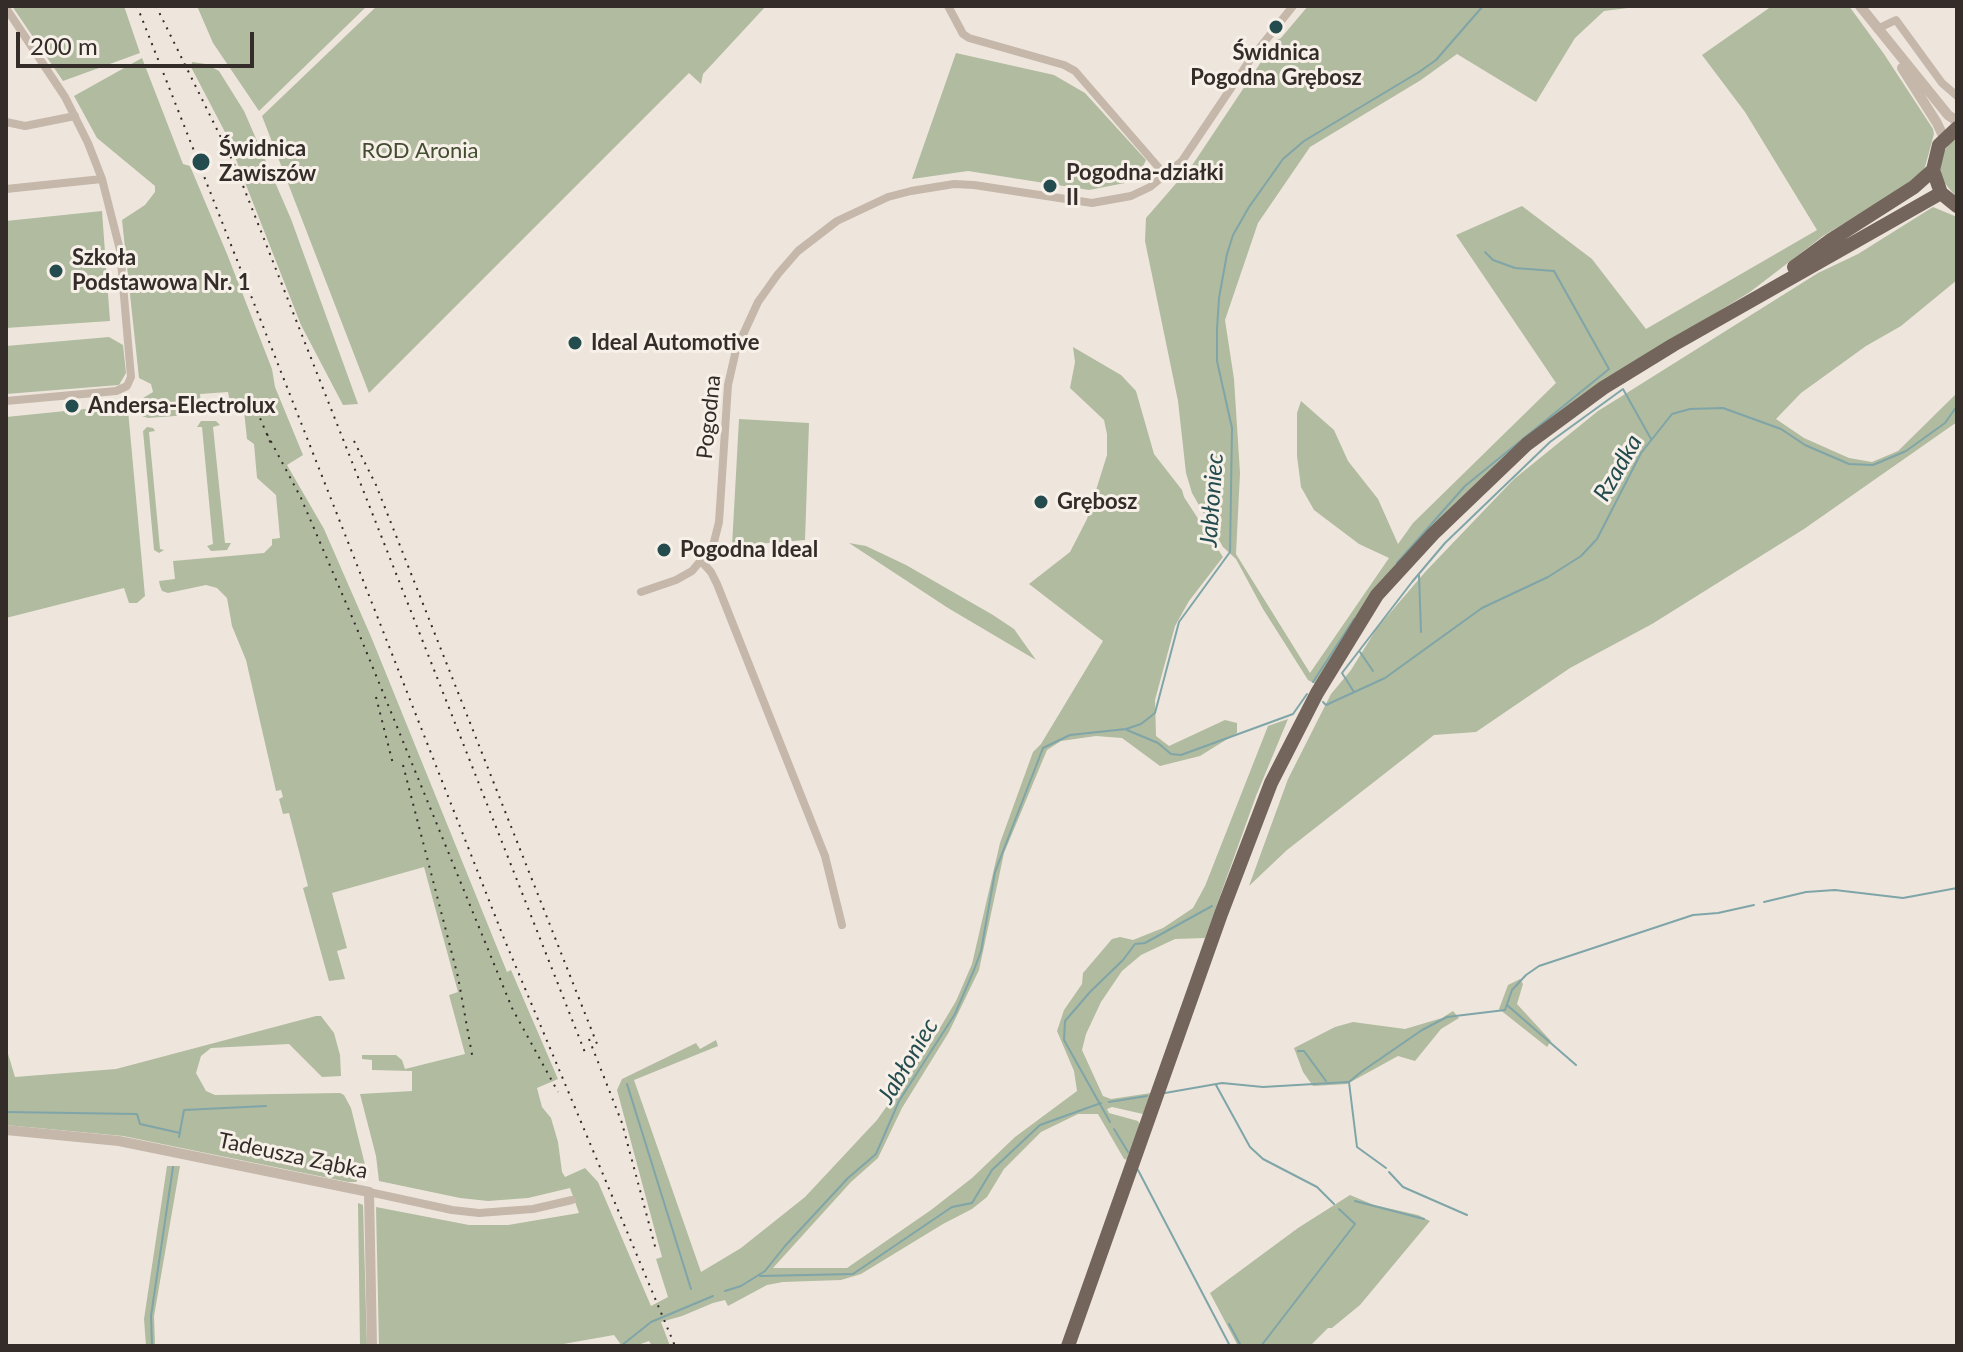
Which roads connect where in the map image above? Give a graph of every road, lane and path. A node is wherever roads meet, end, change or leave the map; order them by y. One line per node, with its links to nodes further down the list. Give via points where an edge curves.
1 (948, 6): 13 (street, via 969,38 1075,71)
2 (1293, 6): 13 (street, Pogodna)
3 (1860, 6): 5 (street)
4 (6, 8): 7 (street)
5 (1877, 29): 6 (street, via 1896,20); 8 (street); 11 (street)
6 (1957, 96)
7 (75, 116): 9 (street, via 25,126); 14 (street)
8 (1957, 121)
9 (6, 122)
10 (1957, 128): 11 (main road)
11 (1944, 138): 12 (main road)
12 (1933, 170): 16 (main road); 18 (main road, via 1811,253)
13 (1166, 176): 20 (street, Pogodna, via 1131,196 1092,203 999,187 923,188 888,197 817,235 778,274 736,350 728,385 719,522)
14 (102, 179): 15 (street); 19 (street, via 120,250 130,382 122,389)
15 (6, 189)
16 (1941, 193): 17 (main road); 18 (main road)
17 (1957, 206)
18 (1760, 295): 27 (main road, via 1615,381 1527,444 1377,595 1317,693 1271,783)
19 (6, 401)
20 (702, 562): 21 (street, via 676,580); 22 (street, via 717,584 825,856)
21 (641, 592)
22 (842, 925)
23 (6, 1130): 24 (street, Tadeusza Ząbka, via 119,1141)
24 (369, 1192): 25 (street, Tadeusza Ząbka, via 479,1213); 26 (street)
25 (572, 1200)
26 (372, 1346)
27 (1068, 1346)

